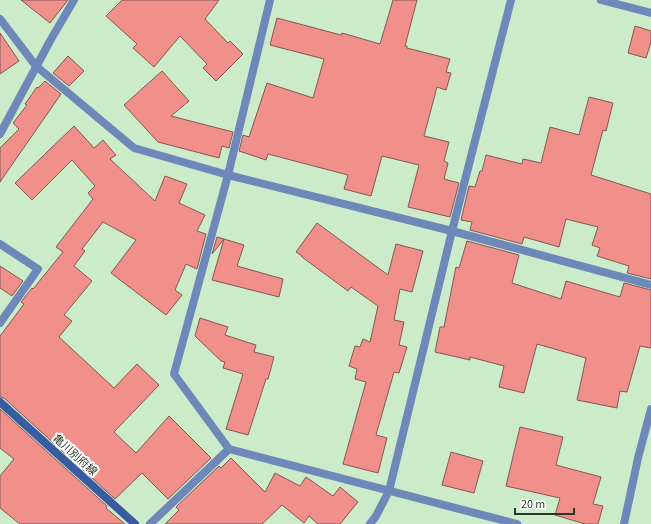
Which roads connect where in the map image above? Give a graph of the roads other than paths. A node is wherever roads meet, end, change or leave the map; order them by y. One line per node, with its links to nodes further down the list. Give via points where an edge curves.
1 (74, 0): 7 (street)
2 (270, 0): 9 (street)
3 (511, 0): 10 (street)
4 (600, 0): 5 (street)
5 (651, 13)
6 (0, 19): 7 (street)
7 (36, 66): 8 (street); 9 (street, via 134,148)
8 (0, 134)
9 (228, 175): 10 (street); 16 (street, via 174,374)
10 (452, 231): 12 (street); 17 (street)
11 (0, 244): 13 (street, via 38,268)
12 (651, 285)
13 (0, 323)
14 (0, 402): 18 (main road, 亀川別府線)
15 (651, 409): 22 (street)
16 (229, 449): 17 (street); 19 (street)
17 (389, 491): 20 (street); 21 (street)
18 (135, 524)
19 (150, 524)
20 (370, 524)
21 (517, 524)
22 (624, 524)

